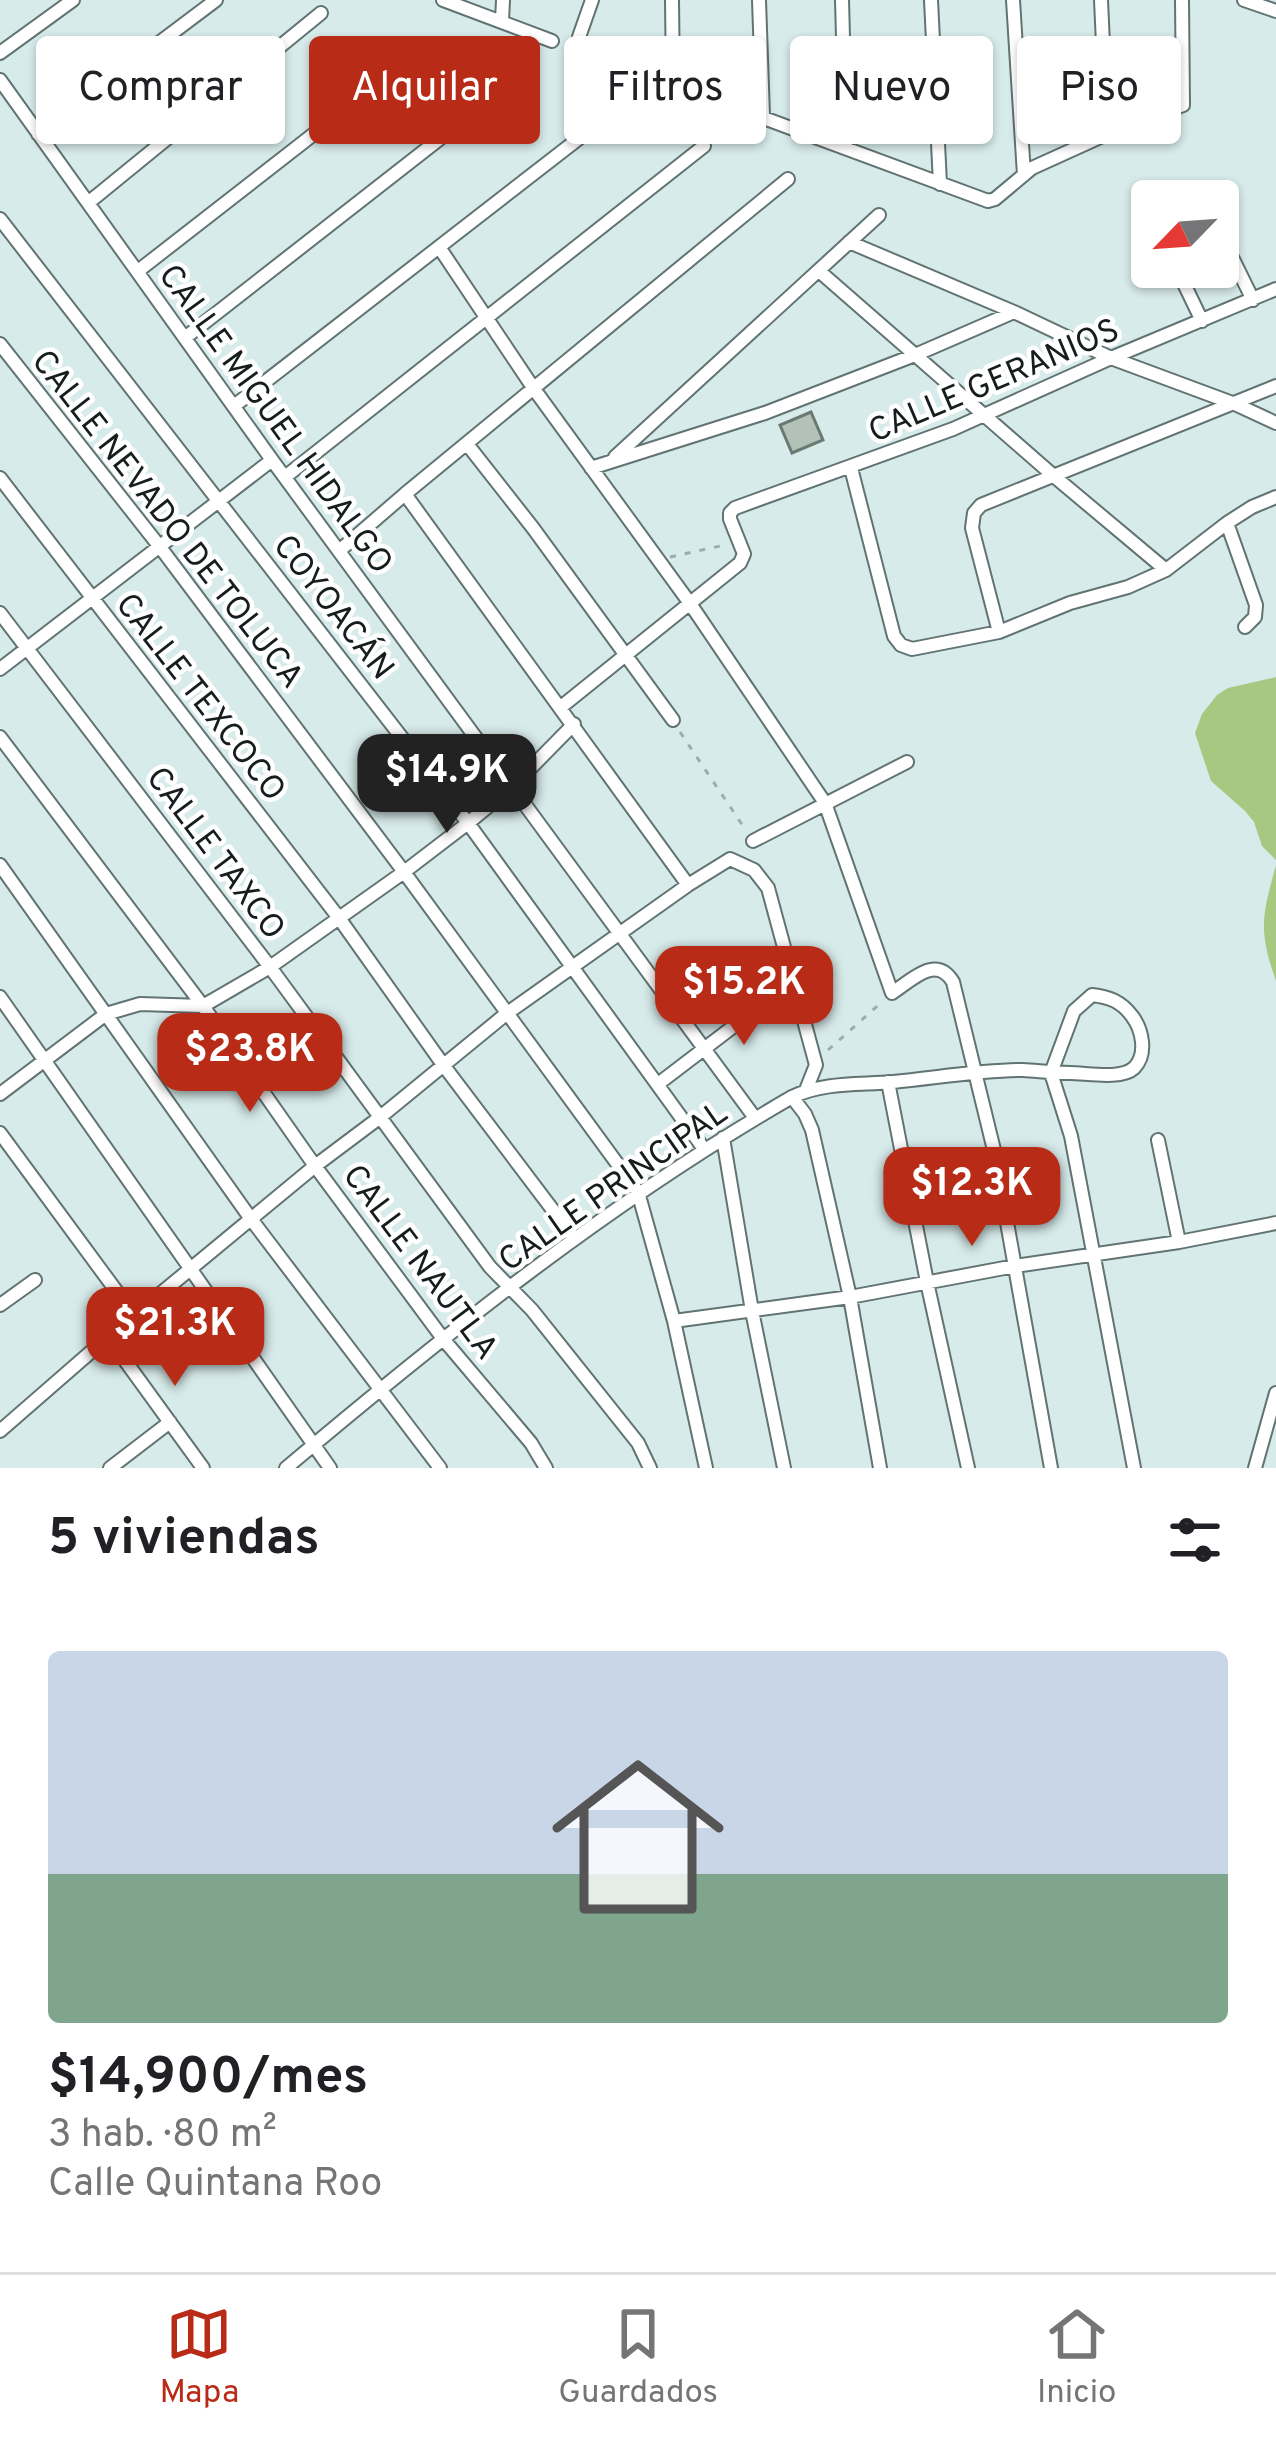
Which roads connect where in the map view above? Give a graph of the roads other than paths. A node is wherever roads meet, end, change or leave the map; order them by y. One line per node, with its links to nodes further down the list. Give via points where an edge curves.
1 (73, 0): 23 (street)
2 (215, 0): 17 (street)
3 (442, 0): 16 (street)
4 (502, 0): 16 (street)
5 (592, 0): 18 (street)
6 (672, 0): 19 (street)
7 (759, 0): 20 (street)
8 (842, 0): 34 (street)
9 (931, 0): 37 (street)
10 (1013, 0): 35 (street)
11 (1101, 0): 21 (street)
12 (1182, 0): 25 (street)
13 (1244, 0): 14 (street)
14 (1276, 10)
15 (322, 13): 38 (street)
16 (502, 21): 22 (street)
17 (167, 36)
18 (579, 36)
19 (672, 36)
20 (760, 36)
21 (1103, 36)
22 (552, 40)
23 (0, 53)
24 (0, 80): 27 (street, CALLE MIGUEL HIDALGO)
25 (1181, 106)
26 (766, 117): 34 (street)
27 (36, 131)
28 (309, 138): 43 (street)
29 (45, 144): 38 (street, CALLE MIGUEL HIDALGO)
30 (433, 144): 52 (street)
31 (572, 144): 42 (street)
32 (1085, 144): 35 (street)
33 (704, 146): 50 (street)
34 (846, 148): 37 (street)
35 (1024, 175): 37 (street, via 988,201)
36 (788, 179): 57 (street)
37 (940, 184)
38 (88, 202): 43 (street, CALLE MIGUEL HIDALGO)
39 (879, 215): 41 (street)
40 (0, 219): 72 (street, COYOACÁN)
41 (849, 242): 44 (street); 49 (street)
42 (439, 247): 50 (street); 59 (street)
43 (138, 271): 52 (street, CALLE MIGUEL HIDALGO)
44 (819, 271): 54 (street); 64 (street)
45 (1239, 272): 48 (street)
46 (1186, 288): 51 (street)
47 (1276, 290): 48 (street, CALLE GERANIOS)
48 (1252, 299): 51 (street, CALLE GERANIOS)
49 (1014, 312): 54 (street); 55 (street)
50 (484, 316): 57 (street); 67 (street)
51 (1202, 321): 55 (street, CALLE GERANIOS)
52 (186, 338): 59 (street, CALLE MIGUEL HIDALGO)
53 (0, 344): 74 (street, CALLE NEVADO DE TOLUCA)
54 (915, 355): 60 (street); 64 (street)
55 (1111, 358): 58 (street); 60 (street, CALLE GERANIOS)
56 (1276, 386): 58 (street)
57 (534, 389): 62 (street); 66 (street)
58 (1235, 404): 61 (street); 68 (street)
59 (234, 406): 63 (street, CALLE MIGUEL HIDALGO)
60 (983, 415): 65 (street, CALLE GERANIOS); 68 (street)
61 (1276, 423)
62 (467, 444): 70 (street); 83 (street)
63 (272, 460): 67 (street, CALLE MIGUEL HIDALGO); 72 (street)
64 (610, 462): 66 (street)
65 (851, 468): 78 (street, CALLE GERANIOS, via 735,508 740,563); 81 (street, via 901,645)
66 (591, 469): 78 (street)
67 (285, 477): 75 (street, CALLE MIGUEL HIDALGO)
68 (1055, 477): 76 (street); 81 (street, via 974,513)
69 (0, 478): 77 (street, CALLE TEXCOCO)
70 (405, 494): 75 (street); 85 (street)
71 (1276, 497): 73 (street)
72 (220, 501): 74 (street); 92 (street, COYOACÁN)
73 (1227, 523): 76 (street); 80 (street, via 1256,605)
74 (160, 547): 77 (street); 95 (street, CALLE NEVADO DE TOLUCA)
75 (339, 551): 90 (street, CALLE MIGUEL HIDALGO)
76 (1166, 570): 81 (street)
77 (93, 598): 82 (street); 97 (street, CALLE TEXCOCO)
78 (689, 602): 83 (street); 91 (street)
79 (0, 613): 82 (street, CALLE TAXCO)
80 (1245, 627)
81 (999, 632)
82 (27, 649): 84 (street); 100 (street, CALLE TAXCO)
83 (626, 653): 85 (street); 86 (street)
84 (0, 669)
85 (561, 707): 87 (street)
86 (673, 720)
87 (574, 724): 90 (street); 96 (street)
88 (0, 737): 102 (street, CALLE NAUTLA)
89 (908, 762): 91 (street)
90 (513, 786): 92 (street); 98 (street, CALLE MIGUEL HIDALGO)
91 (825, 802): 93 (street); 110 (street, via 892,993 929,970 948,973)
92 (468, 824): 95 (street); 99 (street, COYOACÁN)
93 (753, 841)
94 (0, 866): 104 (street)
95 (404, 872): 97 (street); 105 (street, CALLE NEVADO DE TOLUCA)
96 (688, 885): 98 (street); 113 (street, via 730,859 769,888 815,1065)
97 (339, 918): 100 (street); 108 (street, CALLE TEXCOCO)
98 (621, 933): 99 (street); 106 (street)
99 (573, 966): 105 (street); 112 (street, COYOACÁN)
100 (270, 967): 102 (street); 116 (street, CALLE TAXCO)
101 (0, 998): 107 (street)
102 (203, 1006): 104 (street, via 140,1004); 122 (street, CALLE NAUTLA)
103 (755, 1010): 106 (street)
104 (106, 1014): 107 (street); 124 (street)
105 (506, 1014): 108 (street); 123 (street, CALLE NEVADO DE TOLUCA)
106 (705, 1049): 112 (street); 117 (street)
107 (46, 1060): 114 (street); 130 (street)
108 (444, 1066): 116 (street); 126 (street, CALLE TEXCOCO)
109 (1052, 1072): 109 (street, CALLE PRINCIPAL, via 1074,1011 1092,995 1119,1002 1139,1027 1134,1069); 110 (street, CALLE PRINCIPAL); 128 (street)
110 (976, 1073): 111 (street, CALLE PRINCIPAL); 129 (street)
111 (888, 1082): 113 (street, CALLE PRINCIPAL); 132 (street)
112 (658, 1084): 121 (street, COYOACÁN)
113 (806, 1090): 115 (street, CALLE PRINCIPAL)
114 (0, 1094)
115 (792, 1097): 117 (street, CALLE PRINCIPAL); 134 (street, via 812,1130)
116 (379, 1118): 122 (street); 133 (street, CALLE TAXCO)
117 (754, 1118): 119 (street, CALLE PRINCIPAL)
118 (0, 1133): 137 (street)
119 (723, 1138): 121 (street, CALLE PRINCIPAL); 136 (street)
120 (1158, 1140): 127 (street)
121 (704, 1149): 123 (street, CALLE PRINCIPAL)
122 (315, 1166): 124 (street); 140 (street, CALLE NAUTLA)
123 (638, 1192): 126 (street, CALLE PRINCIPAL); 138 (street, CALLE NEVADO DE TOLUCA)
124 (251, 1219): 130 (street); 141 (street)
125 (1276, 1223): 127 (street)
126 (574, 1238): 133 (street, CALLE PRINCIPAL)
127 (1179, 1242): 128 (street)
128 (1094, 1255): 129 (street); 158 (street)
129 (1015, 1266): 132 (street); 157 (street)
130 (192, 1268): 137 (street); 145 (street)
131 (34, 1280): 135 (street)
132 (927, 1282): 134 (street); 156 (street)
133 (511, 1288): 140 (street, CALLE PRINCIPAL); 152 (street, CALLE TAXCO)
134 (850, 1297): 136 (street); 155 (street)
135 (0, 1305)
136 (752, 1311): 138 (street); 154 (street)
137 (134, 1315): 139 (street)
138 (674, 1321): 153 (street, CALLE NEVADO DE TOLUCA)
139 (108, 1337): 143 (street); 144 (street)
140 (444, 1340): 141 (street, CALLE PRINCIPAL); 151 (street, CALLE NAUTLA)
141 (379, 1390): 145 (street, CALLE PRINCIPAL); 150 (street)
142 (1276, 1393): 159 (street)
143 (170, 1422): 146 (street); 147 (street)
144 (0, 1431)
145 (314, 1445): 148 (street, CALLE PRINCIPAL); 149 (street)
146 (110, 1468)
147 (203, 1468)
148 (286, 1468)
149 (330, 1468)
150 (440, 1468)
151 (545, 1468)
152 (650, 1468)
153 (706, 1468)
154 (784, 1468)
155 (880, 1468)
156 (968, 1468)
157 (1051, 1468)
158 (1134, 1468)
159 (1255, 1468)

